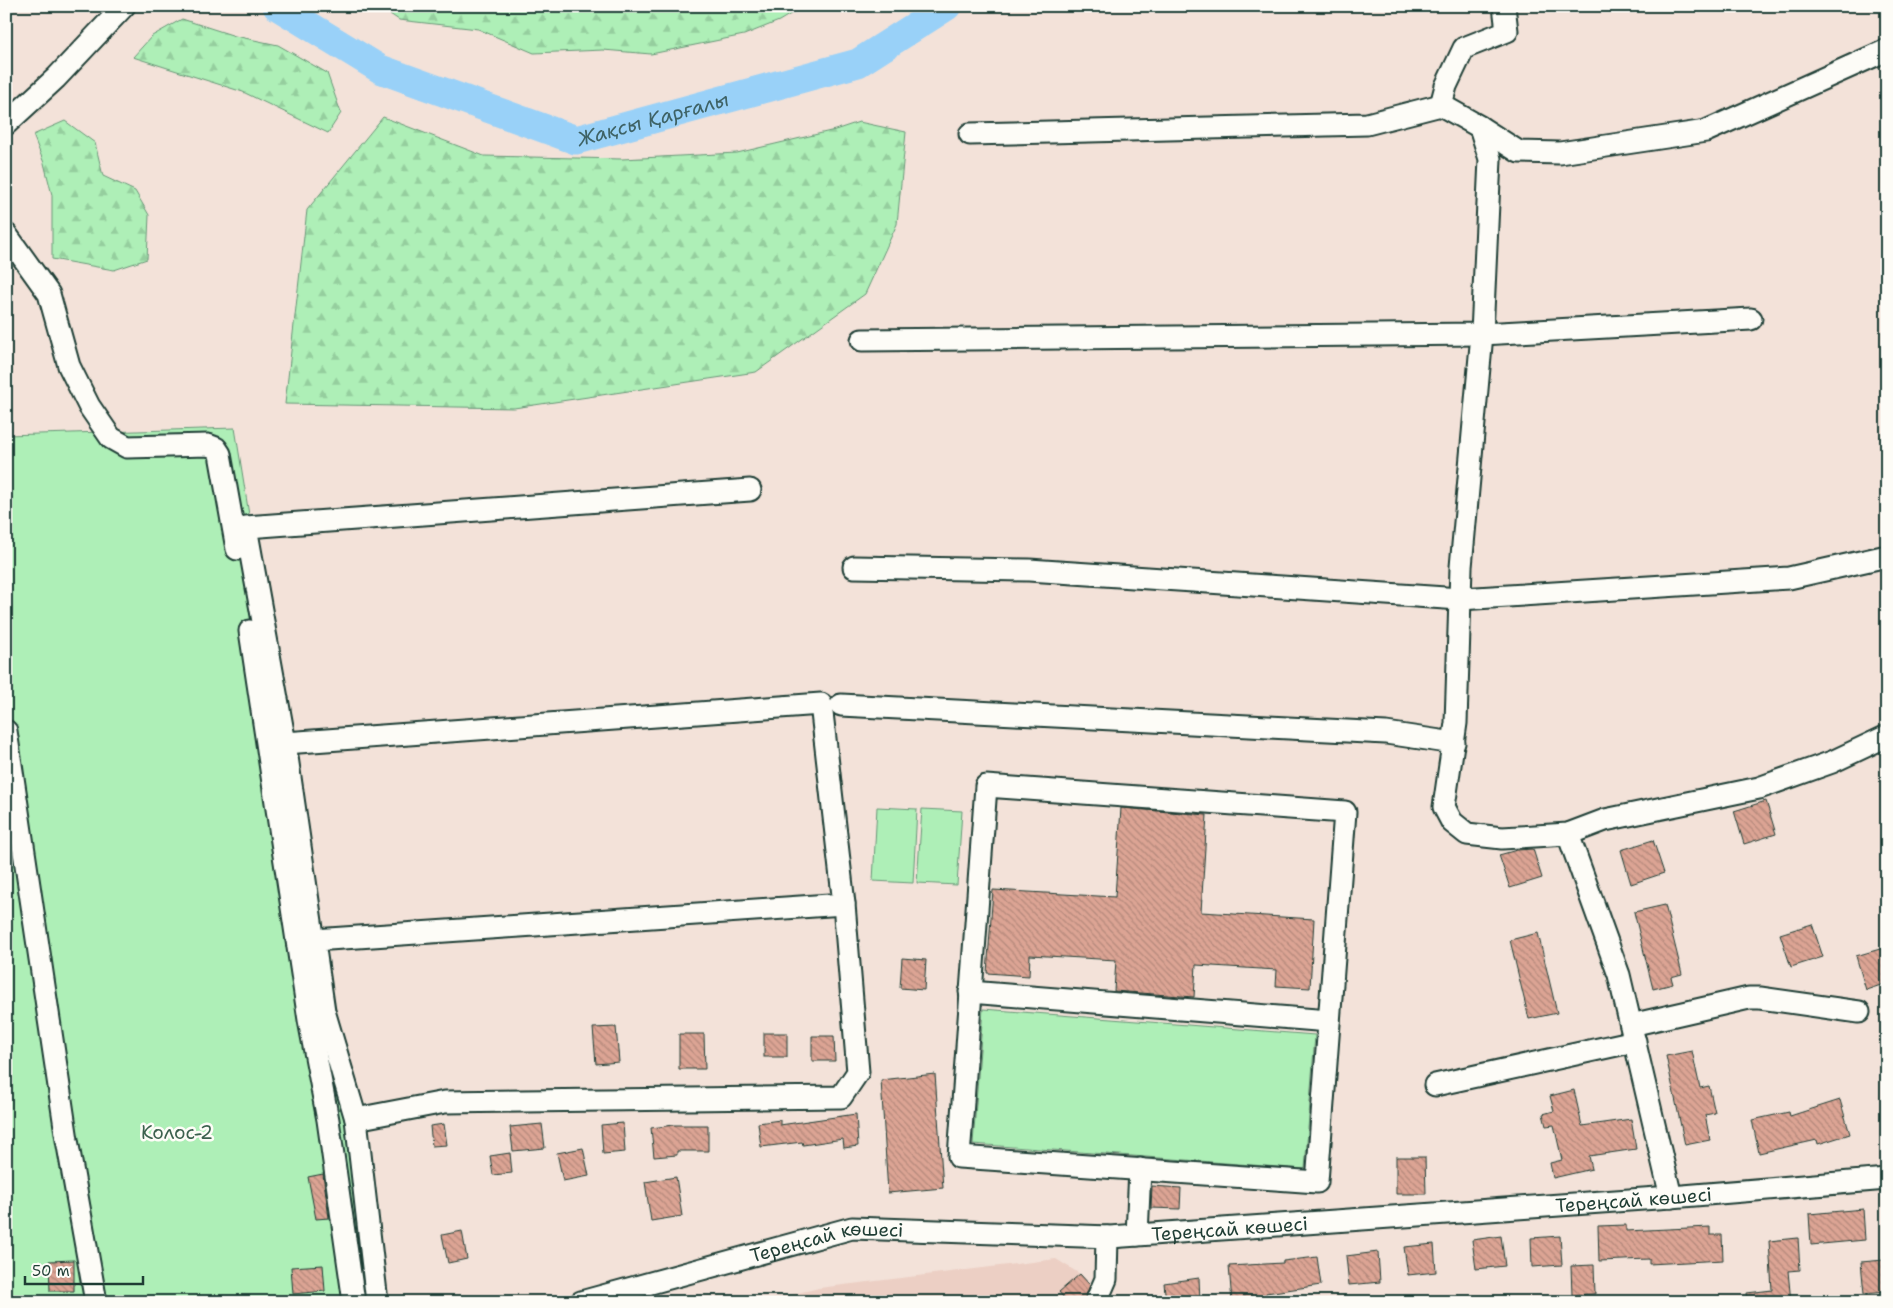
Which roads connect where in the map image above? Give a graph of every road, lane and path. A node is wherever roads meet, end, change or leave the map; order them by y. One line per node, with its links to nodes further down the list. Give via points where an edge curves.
1 (124, 6): 5 (street, via 56,78)
2 (1504, 6): 4 (street, via 1506,31 1464,48)
3 (1887, 50): 6 (street, via 1706,131 1560,153 1519,152)
4 (1441, 105): 6 (street); 7 (street, via 1366,124)
5 (6, 124)
6 (1480, 127): 10 (street, via 1490,159)
7 (970, 134)
8 (6, 234): 36 (street, via 49,294 69,366 89,406 111,438 127,447 208,445 220,454)
9 (1750, 319): 10 (street)
10 (1482, 334): 11 (street); 15 (street)
11 (862, 340)
12 (750, 490): 19 (street, via 246,527)
13 (1887, 556): 15 (street, via 1789,578)
14 (854, 567): 15 (street, via 1029,570)
15 (1460, 599): 20 (street)
16 (841, 705): 20 (street, via 1386,733)
17 (6, 731): 35 (street, via 67,1140)
18 (1887, 736): 21 (street, via 1832,762 1759,788 1605,820)
19 (285, 743): 22 (street, via 821,704); 23 (street)
20 (1454, 743): 21 (street, via 1444,807 1452,822 1466,834 1502,838)
21 (1568, 834): 27 (street, via 1619,975)
22 (844, 904): 23 (street); 29 (street, via 858,1072 841,1097 445,1102)
23 (314, 940): 29 (street, via 324,1011)
24 (970, 992): 26 (street); 26 (street, via 986,786 1345,812); 30 (street, via 959,1157)
25 (1859, 1012): 27 (street, via 1749,998)
26 (1329, 1021): 30 (street, via 1317,1182)
27 (1633, 1033): 28 (street); 32 (street)
28 (1435, 1085)
29 (356, 1119): 37 (street)
30 (1140, 1169): 33 (street)
31 (1887, 1179): 32 (street, Тереңсай көшесі)
32 (1670, 1198): 33 (street, Тереңсай көшесі)
33 (1137, 1235): 34 (street, Тереңсай көшесі)
34 (1108, 1238): 38 (street, Тереңсай көшесі, via 852,1228); 39 (street, via 1106,1279)
35 (96, 1302)
36 (354, 1302)
37 (377, 1302)
38 (581, 1302)
39 (1096, 1302)

